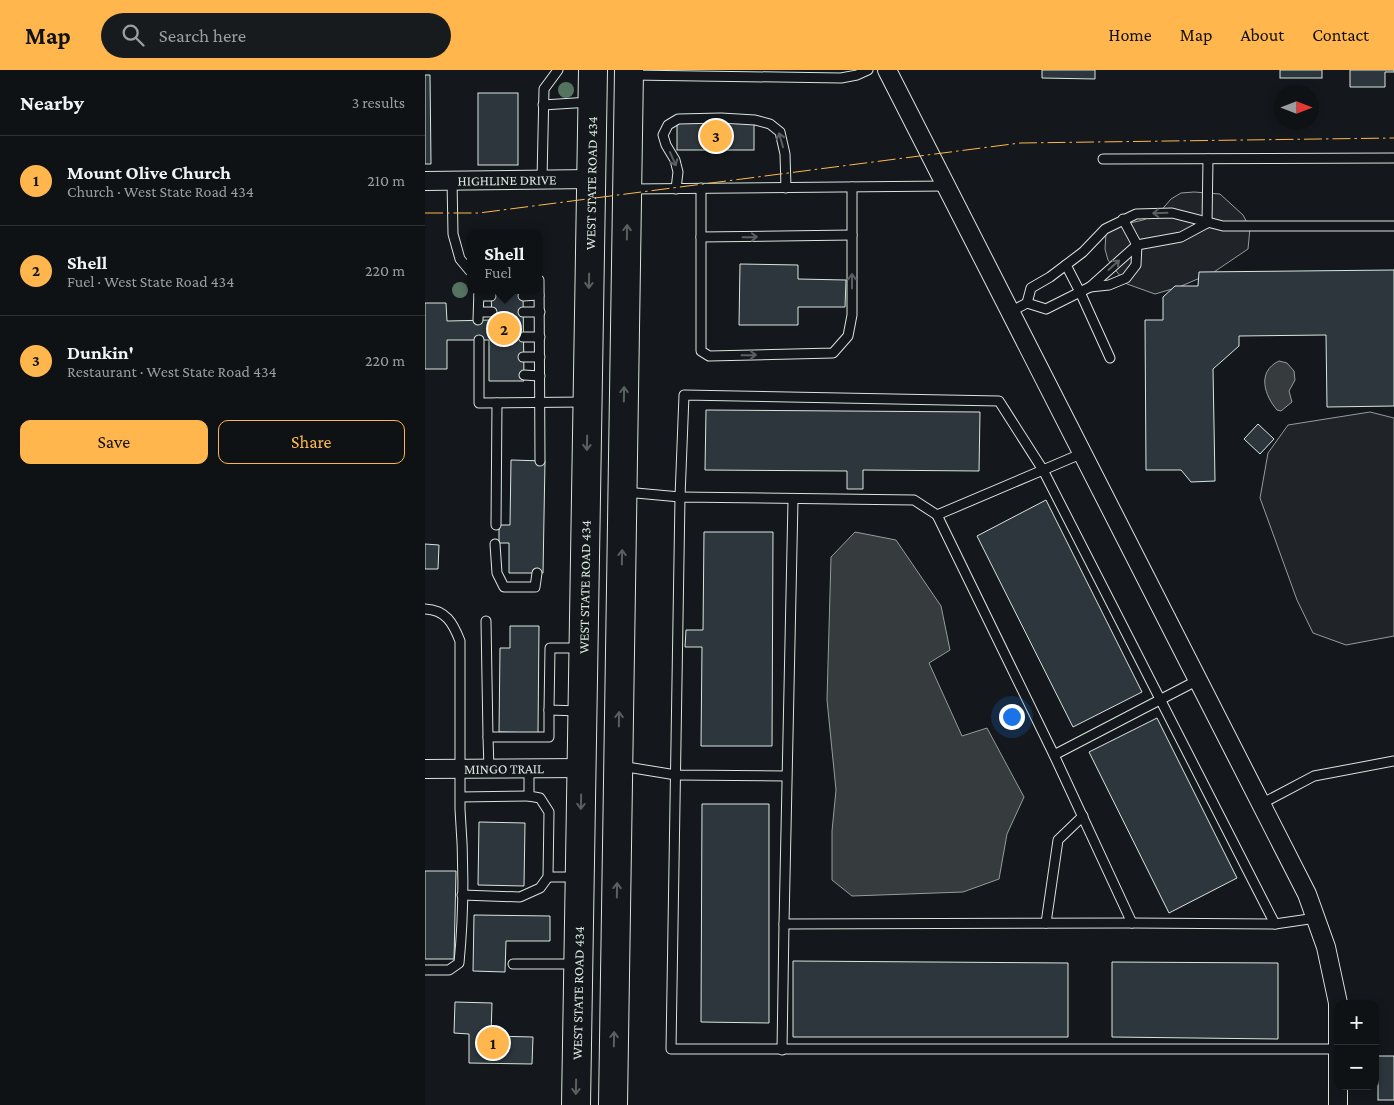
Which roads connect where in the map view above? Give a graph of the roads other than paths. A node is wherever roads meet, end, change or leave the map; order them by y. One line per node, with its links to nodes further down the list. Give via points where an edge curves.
1 (558, 70): 7 (lane, via 543,89)
2 (593, 70): 6 (main road, WEST STATE ROAD 434)
3 (869, 70): 5 (lane, via 841,78)
4 (887, 70): 15 (street)
5 (629, 72): 19 (main road)
6 (592, 102): 7 (lane); 12 (main road, WEST STATE ROAD 434)
7 (543, 105): 11 (lane)
8 (1394, 158): 10 (lane)
9 (1103, 159): 10 (lane)
10 (1207, 159): 22 (lane)
11 (542, 179): 12 (street, HIGHLINE DRIVE); 13 (street, HIGHLINE DRIVE)
12 (591, 179): 54 (main road, WEST STATE ROAD 434, one-way to 54)
13 (452, 180): 14 (street, HIGHLINE DRIVE); 28 (lane, via 453,234 460,259)
14 (425, 181)
15 (946, 186): 16 (lane); 40 (street)
16 (852, 187): 18 (lane); 24 (lane)
17 (701, 188): 18 (lane); 20 (lane); 25 (lane)
18 (786, 188): 20 (lane, one-way to 20, via 785,154 779,132 770,124 755,120 678,118 668,125 663,135 675,160)
19 (628, 189): 20 (lane); 59 (main road, one-way to 19)
20 (677, 189)
21 (1123, 219): 22 (lane, one-way to 21, via 1171,213 1136,214); 26 (lane); 27 (lane, via 1105,229)
22 (1207, 223): 23 (lane, via 1223,226); 26 (lane, via 1181,238)
23 (1394, 226)
24 (852, 235): 25 (lane, one-way to 24); 25 (lane, one-way to 24, via 701,351 709,356 833,353 848,336 852,315)
25 (701, 238)
26 (1137, 244): 29 (lane, one-way to 26); 29 (lane, via 1136,265 1126,278 1109,285)
27 (1066, 265): 30 (lane); 36 (lane, via 1031,288)
28 (467, 267)
29 (1090, 287): 30 (lane)
30 (1080, 292): 36 (lane, via 1046,308); 48 (lane)
31 (479, 294): 37 (lane, via 479,316)
32 (483, 294): 33 (lane)
33 (491, 296)
34 (523, 296): 35 (lane)
35 (539, 296): 39 (lane)
36 (1027, 303): 40 (lane)
37 (491, 312)
38 (523, 312): 39 (lane)
39 (540, 312): 42 (lane)
40 (1010, 312): 56 (street)
41 (523, 337): 42 (lane)
42 (540, 337): 46 (lane)
43 (479, 340): 44 (lane)
44 (479, 357): 47 (lane); 49 (lane)
45 (523, 357): 46 (lane)
46 (540, 357): 52 (lane)
47 (489, 358)
48 (1110, 358)
49 (479, 375): 50 (lane); 55 (lane, via 479,403)
50 (489, 375)
51 (524, 375): 52 (lane)
52 (540, 376): 53 (lane)
53 (541, 402): 54 (lane); 55 (lane); 57 (lane)
54 (587, 402): 68 (main road, WEST STATE ROAD 434, one-way to 68)
55 (497, 403): 63 (lane)
56 (1083, 453): 58 (lane); 69 (street)
57 (540, 460)
58 (1043, 470): 60 (lane, via 999,401 685,395); 62 (lane); 70 (lane)
59 (623, 492): 60 (lane); 76 (main road, one-way to 59)
60 (680, 497): 61 (lane); 82 (lane)
61 (793, 500): 62 (lane, via 914,500); 83 (lane)
62 (937, 516): 74 (lane)
63 (496, 525)
64 (495, 544): 65 (lane, via 497,573 504,587 535,587)
65 (537, 574)
66 (425, 609): 80 (lane, via 435,609 447,616 460,641)
67 (486, 621): 73 (lane)
68 (584, 648): 71 (main road, WEST STATE ROAD 434); 72 (lane, via 550,648)
69 (1198, 680): 70 (lane); 86 (street)
70 (1160, 700): 74 (lane); 96 (lane)
71 (583, 706): 72 (lane); 76 (main road, via 601,742); 78 (main road, WEST STATE ROAD 434)
72 (549, 710): 73 (lane, via 549,737)
73 (488, 736): 81 (lane)
74 (1054, 755): 87 (lane)
75 (1394, 761): 86 (lane, via 1314,776)
76 (619, 765): 82 (lane); 88 (main road)
77 (529, 768): 78 (street, MINGO TRAIL); 81 (street, MINGO TRAIL); 84 (lane)
78 (582, 768): 88 (main road, via 598,784); 90 (main road, WEST STATE ROAD 434, one-way to 90)
79 (425, 769): 80 (street, MINGO TRAIL)
80 (461, 769): 81 (street, MINGO TRAIL); 85 (lane)
81 (489, 769)
82 (677, 775): 83 (lane); 102 (lane, via 671,1049)
83 (786, 776): 95 (lane)
84 (529, 796): 85 (lane); 89 (lane, via 540,798 549,812)
85 (461, 797): 91 (lane)
86 (1261, 804): 92 (street)
87 (1083, 816): 93 (lane); 94 (lane, via 1058,840)
88 (618, 821): 105 (main road, one-way to 88)
89 (548, 877): 90 (lane); 91 (lane, via 540,888 520,897)
90 (580, 877): 98 (main road, WEST STATE ROAD 434)
91 (462, 895): 99 (lane, via 459,963 449,970)
92 (1316, 918): 96 (lane); 100 (street, via 1326,947 1337,1004)
93 (1132, 922): 94 (lane); 96 (lane)
94 (1046, 923): 95 (lane)
95 (784, 924): 102 (lane)
96 (1275, 924)
97 (513, 964): 98 (lane)
98 (579, 964): 104 (main road, WEST STATE ROAD 434, one-way to 104)
99 (425, 970)
100 (1337, 1045)
101 (1334, 1049): 102 (lane)
102 (782, 1050)
103 (1338, 1090): 106 (street)
104 (576, 1105)
105 (613, 1105)
106 (1338, 1105)

